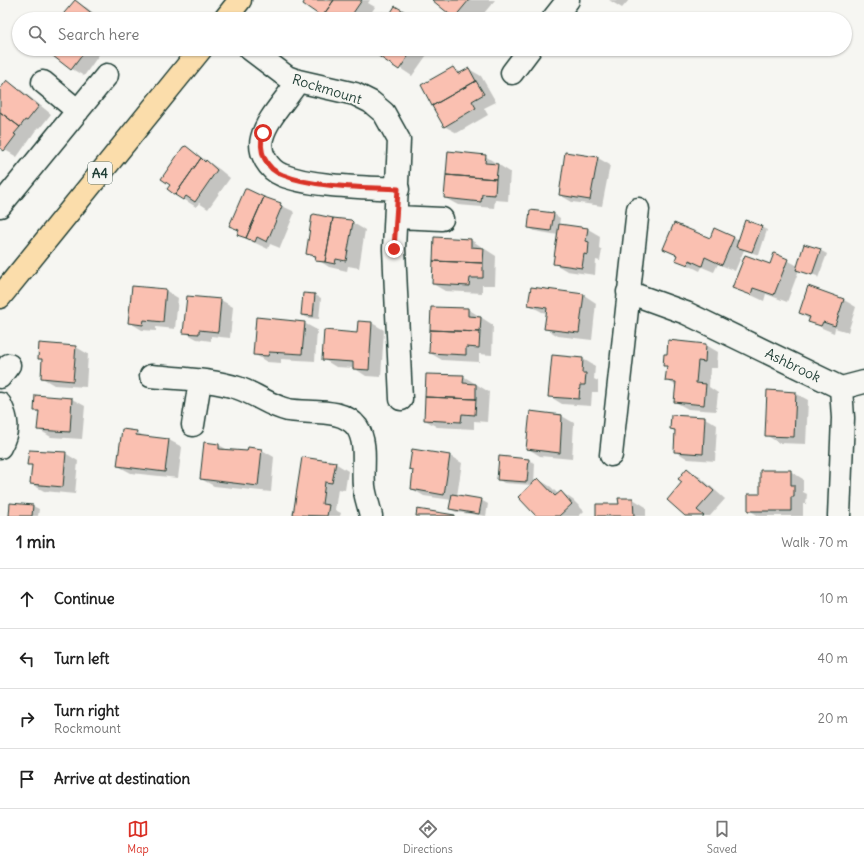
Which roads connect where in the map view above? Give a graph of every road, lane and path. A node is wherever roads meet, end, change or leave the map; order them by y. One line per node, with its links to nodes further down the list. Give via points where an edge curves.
1 (240, 0): 3 (main road)
2 (568, 0): 4 (street)
3 (231, 12)
4 (559, 12)
5 (195, 56): 19 (main road, A4)
6 (259, 56): 10 (street, Rockmount, via 287,77)
7 (525, 56): 8 (street)
8 (512, 73)
9 (107, 75): 12 (street)
10 (298, 81): 13 (street, Rockmount, via 355,94 371,102 384,113 399,140); 13 (street, via 272,118 261,140 264,158 271,168 281,175 307,181)
11 (43, 82): 12 (street)
12 (78, 111): 14 (street)
13 (398, 189): 16 (street, Rockmount)
14 (0, 206)
15 (638, 208): 18 (street)
16 (396, 217): 17 (street); 24 (street, Rockmount, via 394,249)
17 (442, 219)
18 (628, 292): 23 (street, Ashbrook, via 686,313); 28 (street)
19 (0, 297)
20 (151, 376): 21 (street)
21 (200, 381): 26 (street); 29 (street, via 240,389 288,410 335,414 349,418 357,428 363,444 364,487)
22 (864, 382): 23 (street)
23 (841, 388): 30 (street, via 843,418)
24 (401, 399)
25 (0, 404): 27 (street, via 7,424)
26 (193, 425)
27 (0, 446)
28 (611, 455)
29 (371, 516)
30 (839, 516)

